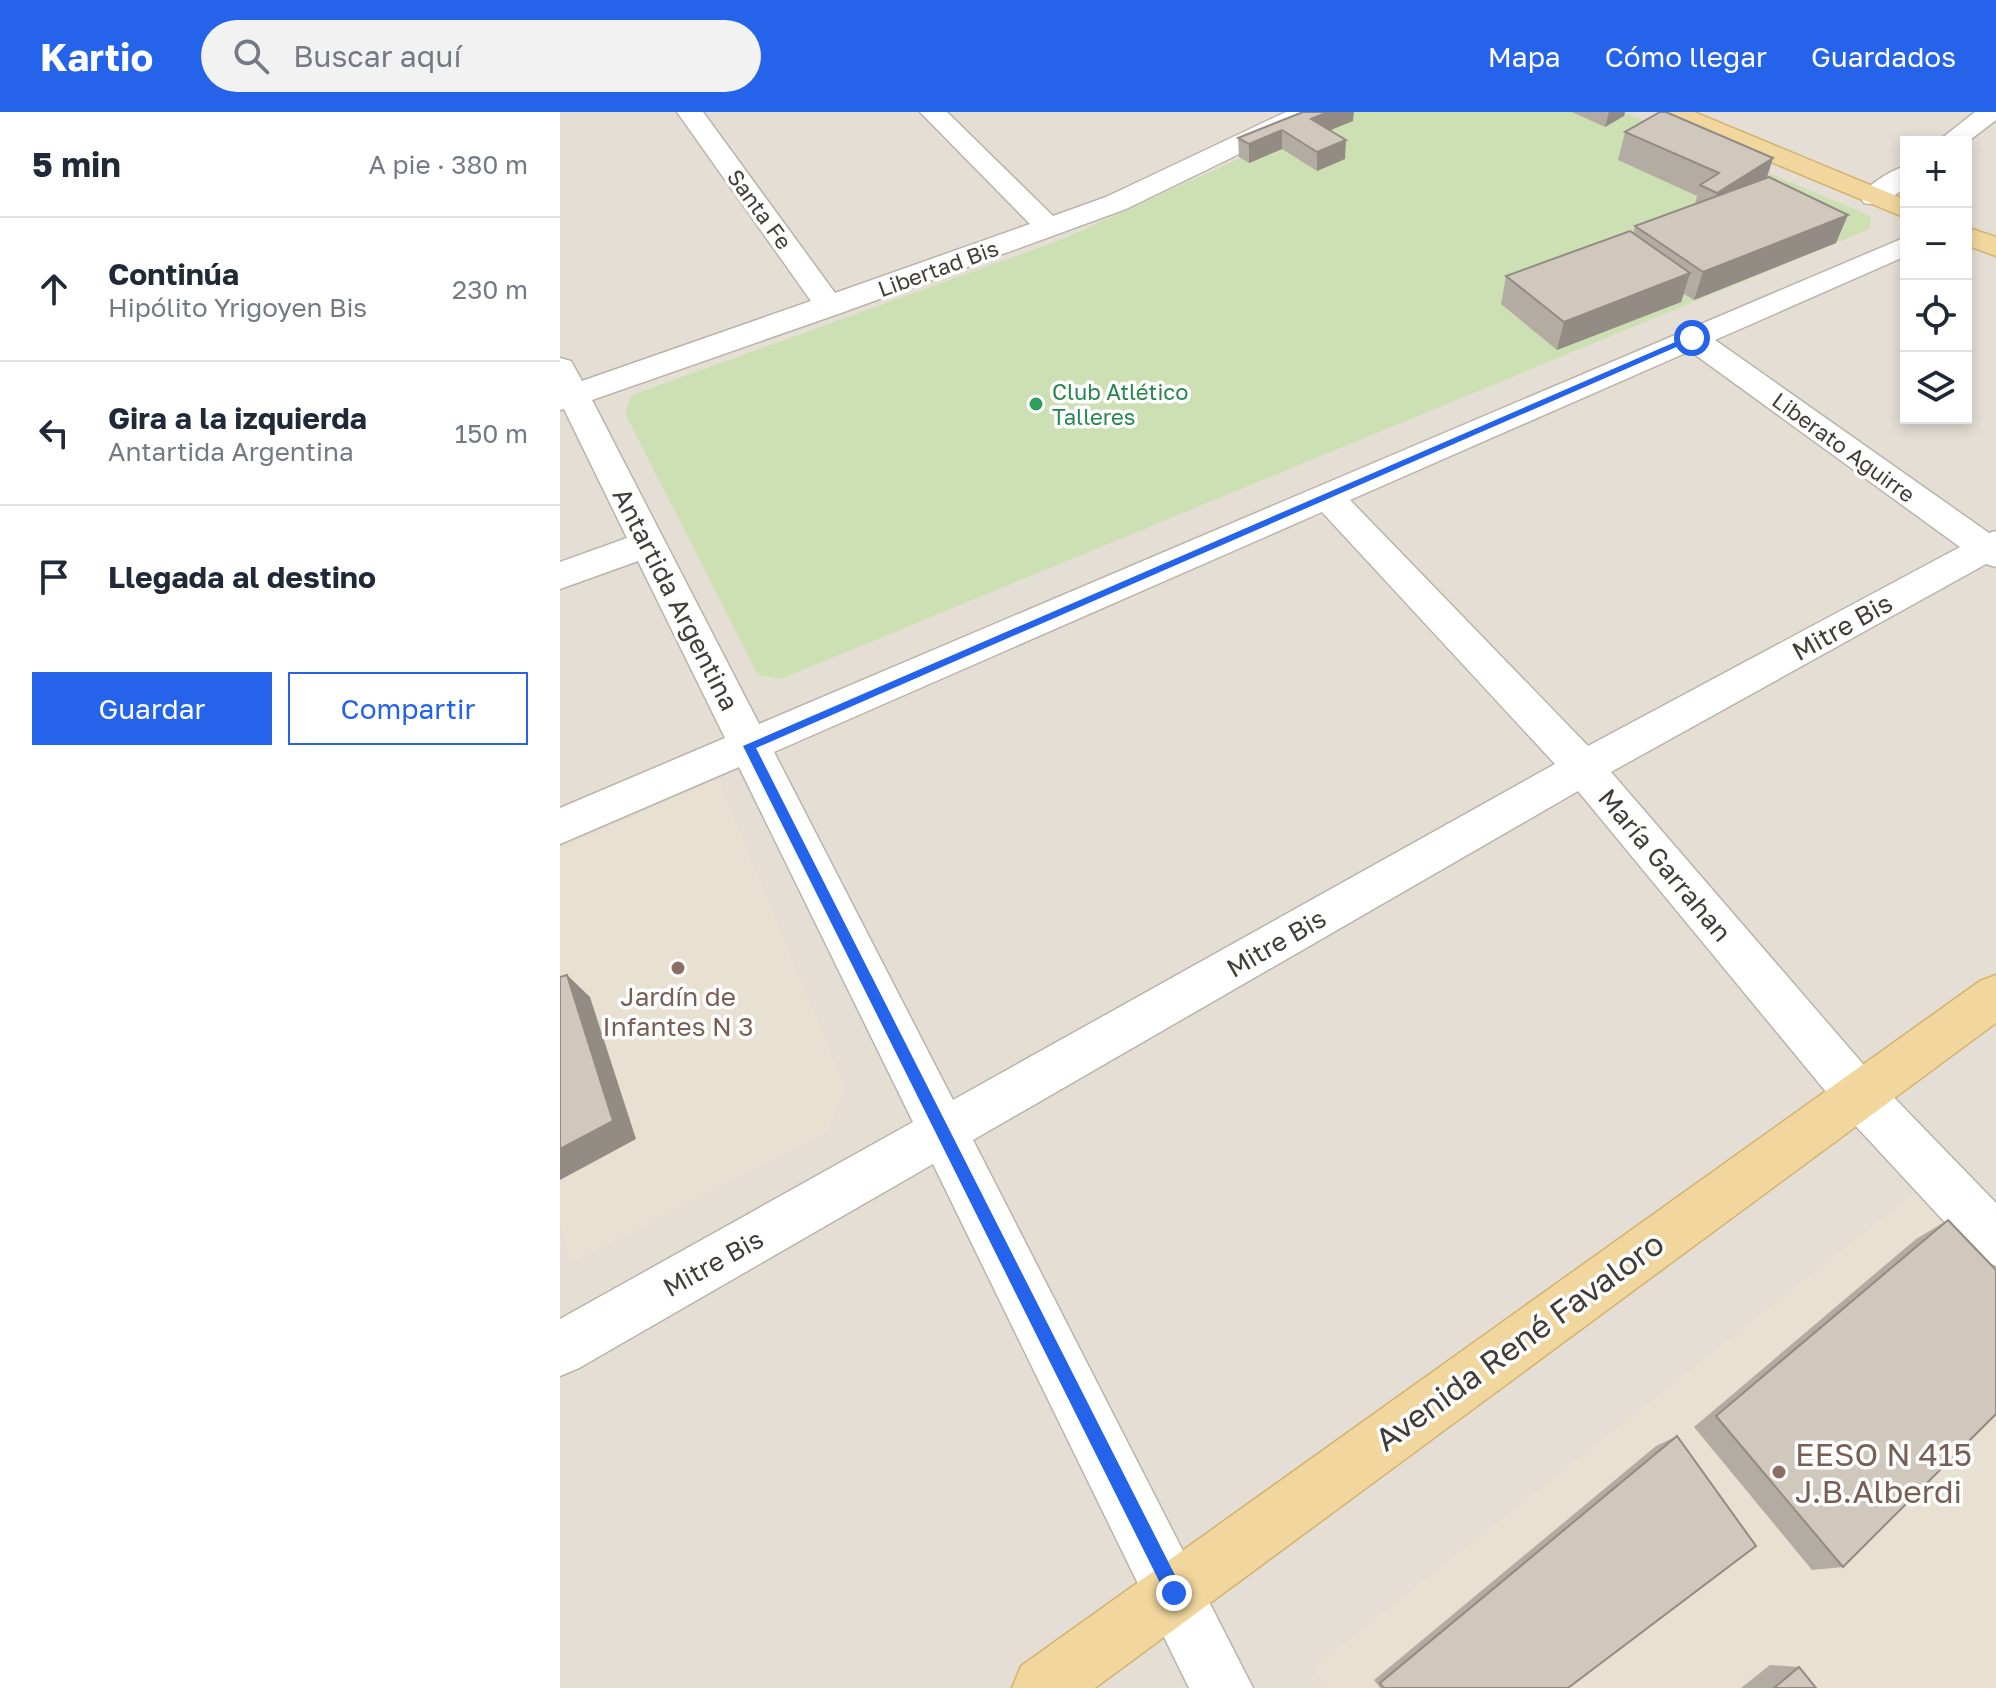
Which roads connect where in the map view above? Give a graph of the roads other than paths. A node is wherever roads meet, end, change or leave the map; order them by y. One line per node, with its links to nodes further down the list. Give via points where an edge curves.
1 (690, 112): 14 (street, Santa Fe)
2 (933, 112): 10 (street)
3 (1672, 112): 8 (main road)
4 (1991, 112): 6 (street)
5 (1294, 114): 10 (street, Libertad Bis, via 1116,203)
6 (1958, 136)
7 (1900, 178): 8 (street)
8 (1874, 197): 9 (main road)
9 (1901, 208)
10 (1050, 228): 14 (street, Libertad Bis)
11 (1972, 237): 12 (main road)
12 (1996, 247)
13 (1900, 249): 15 (street)
14 (830, 307): 16 (street, Libertad Bis)
15 (1692, 338): 17 (street); 19 (street, Liberato Aguirre)
16 (565, 388): 18 (street, Antartida Argentina)
17 (1327, 496): 21 (street); 22 (street, María Garrahan)
18 (648, 544): 20 (street); 21 (street, Antartida Argentina)
19 (1993, 549): 22 (street, Mitre Bis)
20 (560, 576)
21 (749, 746): 23 (street); 26 (street, Antartida Argentina)
22 (1583, 768): 25 (street, María Garrahan); 26 (street, Mitre Bis)
23 (560, 827)
24 (1996, 996): 25 (main road, Avenida René Favaloro)
25 (1858, 1094): 27 (street, María Garrahan); 29 (main road, Avenida René Favaloro)
26 (944, 1134): 28 (street, Mitre Bis); 29 (street, Antartida Argentina)
27 (1996, 1240)
28 (560, 1349)
29 (1174, 1593): 30 (main road, Avenida René Favaloro); 31 (street, Antartida Argentina)
30 (1043, 1688)
31 (1222, 1688)

